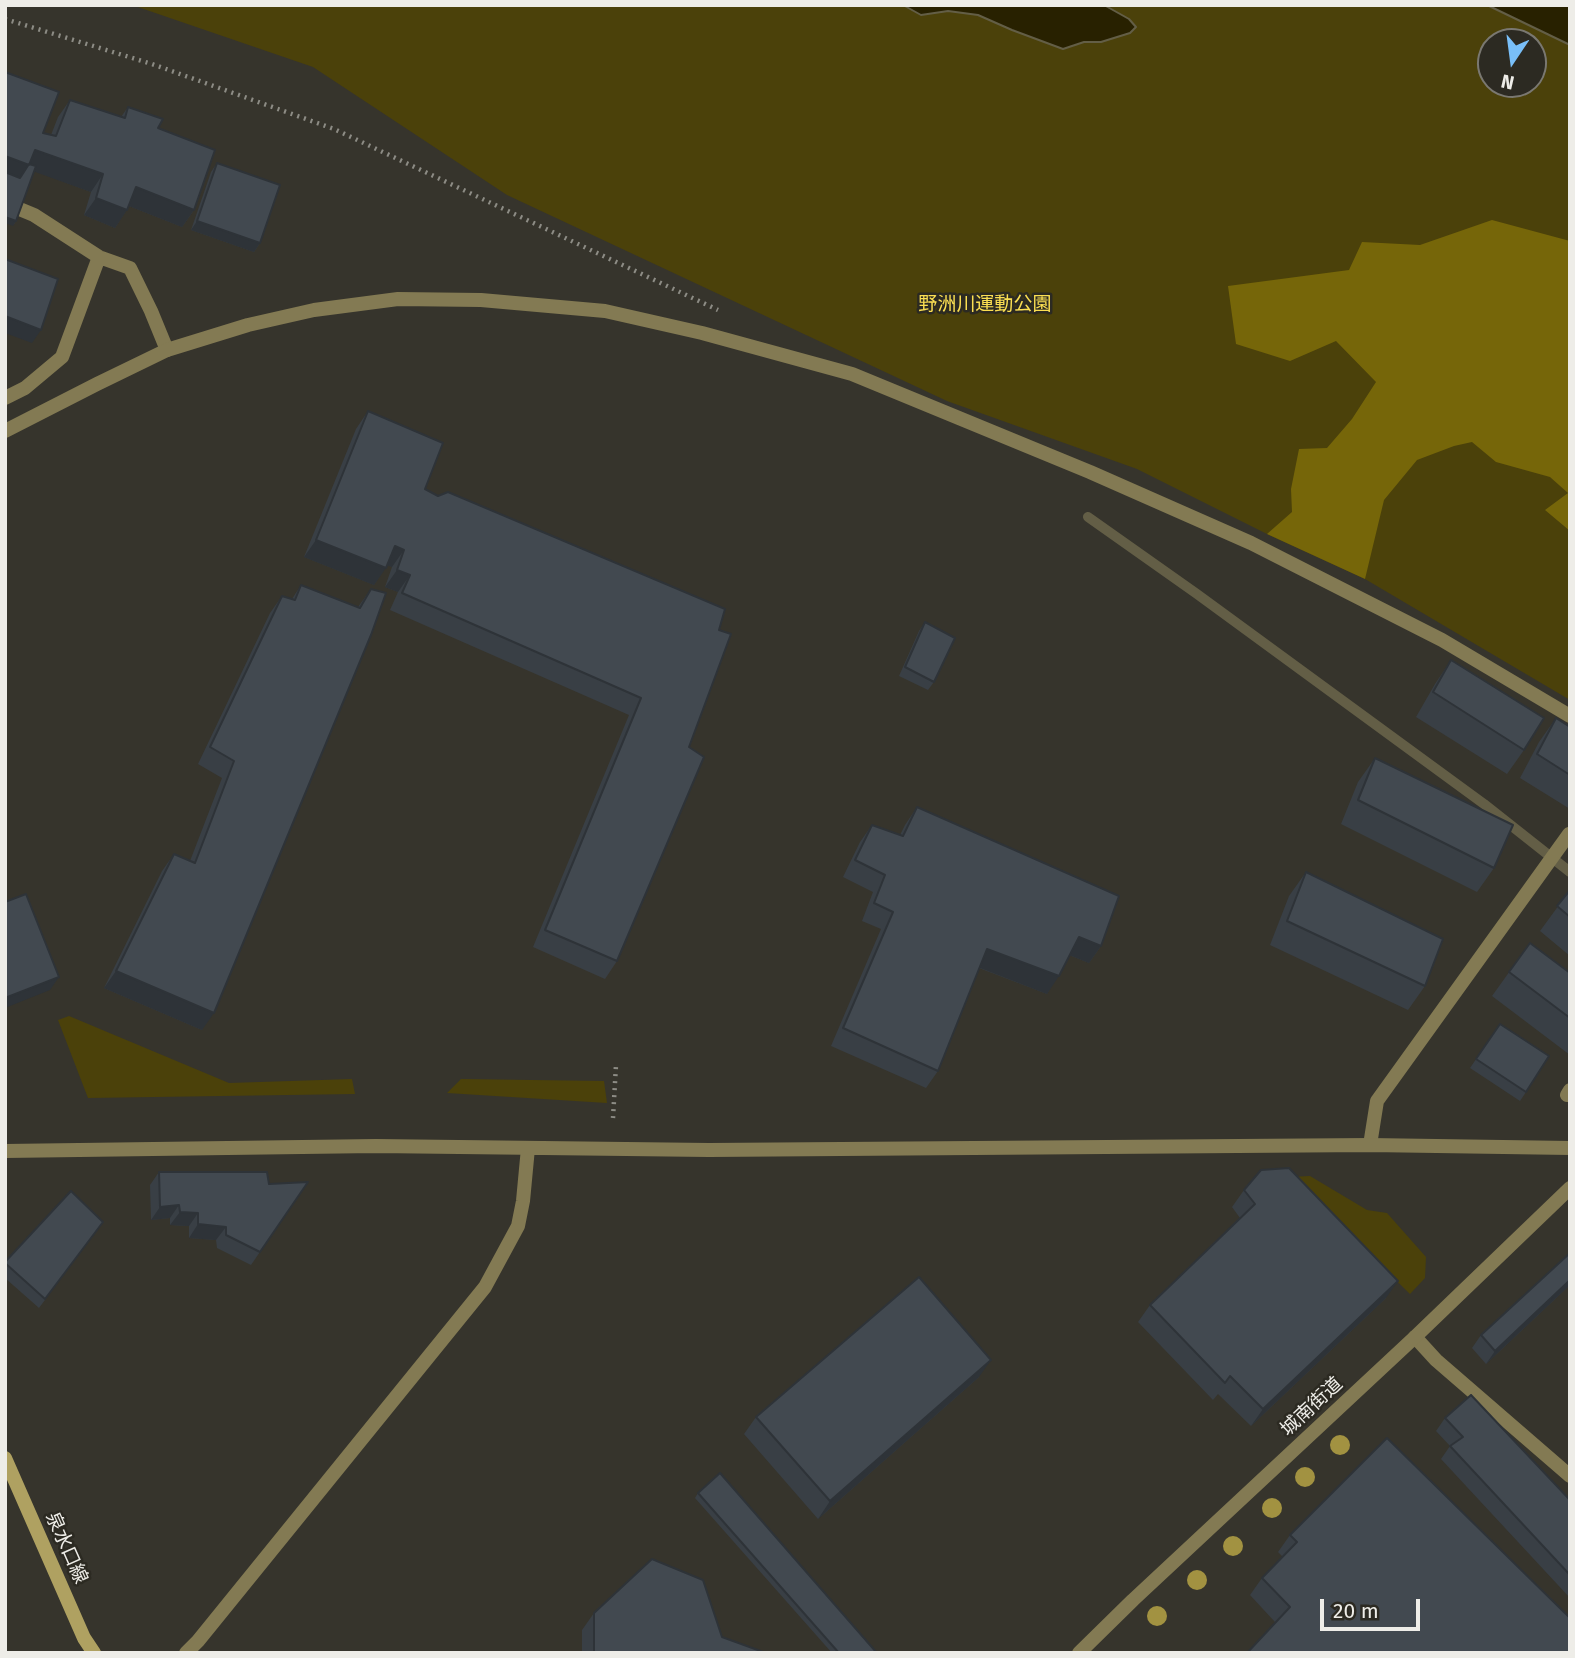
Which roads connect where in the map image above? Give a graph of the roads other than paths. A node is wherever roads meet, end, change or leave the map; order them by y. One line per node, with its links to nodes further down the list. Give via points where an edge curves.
1 (5, 204): 2 (street, via 34,215)
2 (99, 257): 3 (street, via 130,268); 4 (street, via 62,357 25,388)
3 (167, 350): 5 (street); 6 (street, via 301,313 398,299 481,299 605,311 702,333 852,374 1090,472 1239,538 1442,640)
4 (5, 398)
5 (5, 431)
6 (1570, 716)
7 (1569, 834): 8 (street, via 1377,1101)
8 (1370, 1146): 9 (street); 10 (street)
9 (528, 1148): 11 (street); 17 (street, via 518,1226 485,1287)
10 (1570, 1148)
11 (5, 1151)
12 (1570, 1188): 13 (street, 城南街道)
13 (1415, 1337): 15 (street); 18 (street, 城南街道)
14 (5, 1458): 16 (main road, 泉水口線)
15 (1570, 1476)
16 (94, 1653)
17 (186, 1653)
18 (1079, 1653)

